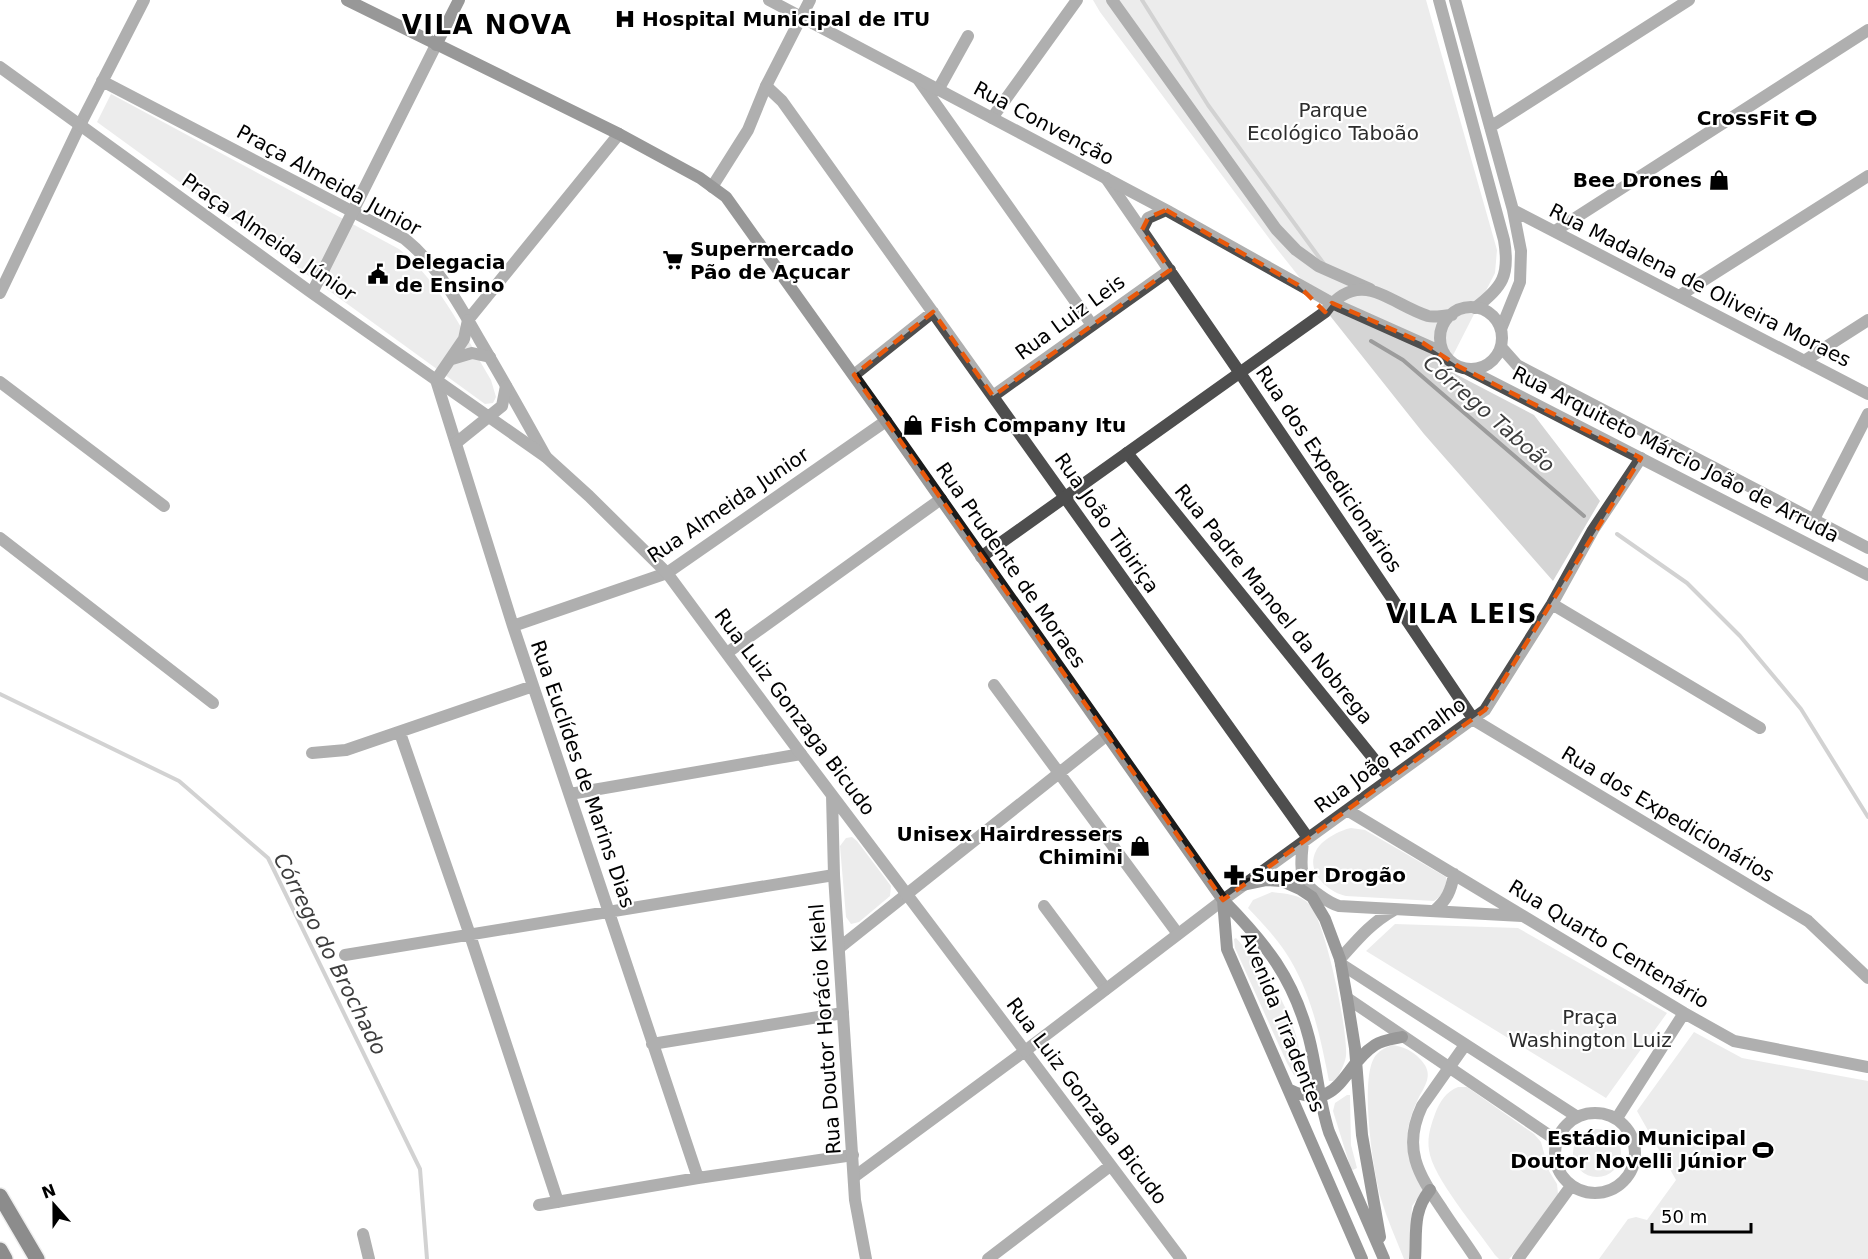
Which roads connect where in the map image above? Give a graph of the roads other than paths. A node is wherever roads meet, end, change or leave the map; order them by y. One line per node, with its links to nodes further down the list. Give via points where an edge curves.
1 (144, 0): 17 (street)
2 (347, 0): 14 (main road, Rua Prudente de Moraes)
3 (459, 0): 14 (main road)
4 (769, 0): 11 (street, Rua Convenção)
5 (810, 0): 11 (street)
6 (1077, 0): 20 (street)
7 (1112, 0): 33 (street, via 1276,229 1318,266)
8 (1438, 0): 38 (street, via 1508,259 1501,284)
9 (1456, 0): 22 (street)
10 (1689, 0): 22 (street)
11 (801, 16): 16 (street, Rua Convenção); 18 (street)
12 (1868, 30): 31 (street)
13 (968, 36): 19 (street)
14 (436, 45): 23 (main road, Rua Prudente de Moraes); 29 (street)
15 (0, 67): 21 (street, Praça Almeida Júnior)
16 (918, 80): 19 (street, Rua Convenção); 43 (street)
17 (102, 81): 21 (street); 29 (street, Praça Almeida Junior)
18 (766, 86): 26 (street, via 748,130); 39 (street, Rua João Tibiriça, via 782,101)
19 (938, 90): 20 (street, Rua Convenção)
20 (992, 118): 25 (street, Rua Convenção)
21 (80, 125): 34 (street, Praça Almeida Júnior); 35 (street)
22 (1490, 127): 28 (street)
23 (619, 134): 26 (main road, Rua Prudente de Moraes); 41 (street)
24 (1868, 176): 36 (street)
25 (1106, 178): 27 (street, Rua Convenção); 30 (street, Rua dos Expedicionários)
26 (712, 187): 52 (main road, Rua Prudente de Moraes, via 726,197 743,219)
27 (1166, 210): 30 (street, via 1148,218); 37 (street, Rua Convenção, via 1298,285)
28 (1513, 210): 31 (street, Rua Madalena de Oliveira Moraes); 44 (street, via 1522,266 1520,282)
29 (353, 211): 34 (street); 41 (street, Praça Almeida Junior, via 405,239 422,253)
30 (1142, 230): 32 (street, Rua dos Expedicionários)
31 (1554, 231): 36 (street, Rua Madalena de Oliveira Moraes)
32 (1170, 270): 43 (street, Rua Luiz Leis); 51 (street, Rua dos Expedicionários)
33 (1370, 289): 37 (street, via 1348,294); 40 (street, via 1430,316)
34 (312, 292): 53 (street, Praça Almeida Júnior)
35 (0, 293)
36 (1679, 296): 49 (street, Rua Madalena de Oliveira Moraes)
37 (1328, 308): 46 (street); 51 (street)
38 (1475, 308): 40 (street); 44 (street, via 1491,315)
39 (933, 312): 52 (street); 57 (street, Rua João Tibiriça)
40 (1452, 315): 46 (street, via 1441,333)
41 (468, 320): 47 (street, Praça Almeida Junior); 48 (street, via 464,339)
42 (1868, 320): 49 (street)
43 (1092, 325): 57 (street, Rua Luiz Leis)
44 (1501, 329): 45 (street)
45 (1501, 347): 50 (street, via 1491,362); 68 (street, Rua Arquiteto Márcio João de Arruda, via 1517,365)
46 (1444, 353): 50 (street)
47 (490, 357): 48 (street, via 472,352); 55 (street, Praça Almeida Junior)
48 (452, 358): 53 (street)
49 (1804, 361): 56 (street, Rua Madalena de Oliveira Moraes)
50 (1467, 369): 64 (street, Rua Arquiteto Márcio João de Arruda)
51 (1240, 373): 62 (street); 80 (street, Rua dos Expedicionários)
52 (854, 375): 60 (main road, Rua Prudente de Moraes)
53 (436, 380): 59 (street, Rua Luiz Gonzaga Bicudo); 61 (street, Rua Euclídes de Marins Dias)
54 (0, 382): 67 (street)
55 (506, 386): 59 (street, via 502,406); 63 (street, Praça Almeida Junior)
56 (1868, 394)
57 (993, 396): 65 (street, Rua João Tibiriça)
58 (1868, 414): 68 (street)
59 (489, 417): 61 (street); 63 (street, Rua Luiz Gonzaga Bicudo)
60 (886, 421): 66 (main road, Rua Prudente de Moraes); 72 (street, Rua Almeida Junior)
61 (456, 443): 75 (street, Rua Euclídes de Marins Dias)
62 (1127, 453): 65 (street); 87 (street, Rua Padre Manoel da Nobrega)
63 (546, 457): 72 (street, Rua Luiz Gonzaga Bicudo)
64 (1641, 458): 73 (street, Rua Arquiteto Márcio João de Arruda); 74 (street, Rua João Ramalho, via 1593,530)
65 (1064, 498): 71 (street); 91 (street, Rua João Tibiriça)
66 (941, 499): 71 (main road, Rua Prudente de Moraes); 76 (street)
67 (164, 506)
68 (1814, 519): 70 (street, Rua Arquiteto Márcio João de Arruda)
69 (0, 538): 79 (street)
70 (1868, 548)
71 (981, 557): 83 (main road, Rua Prudente de Moraes)
72 (668, 573): 75 (street, Rua Almeida Junior); 76 (street, Rua Luiz Gonzaga Bicudo)
73 (1868, 575)
74 (1552, 604): 80 (street, Rua João Ramalho, via 1485,710); 81 (street)
75 (513, 626): 78 (street, Rua Euclídes de Marins Dias)
76 (727, 653): 85 (street, Rua Luiz Gonzaga Bicudo)
77 (994, 685): 86 (street)
78 (533, 686): 82 (street); 88 (street, Rua Euclídes de Marins Dias)
79 (213, 703)
80 (1474, 720): 87 (street, Rua João Ramalho); 109 (street, Rua dos Expedicionários, via 1808,921)
81 (1760, 728)
82 (400, 733): 84 (street, via 346,750); 105 (street)
83 (1107, 735): 86 (street); 96 (main road, Rua Prudente de Moraes)
84 (312, 753)
85 (801, 754): 88 (street); 89 (street, Rua Luiz Gonzaga Bicudo)
86 (1059, 773): 95 (street); 104 (street)
87 (1390, 779): 90 (street, Rua João Ramalho)
88 (570, 794): 100 (street, Rua Euclídes de Marins Dias)
89 (832, 795): 93 (street, Rua Doutor Horácio Kiehl); 95 (street, Rua Luiz Gonzaga Bicudo)
90 (1347, 810): 91 (street, Rua João Ramalho); 92 (street, Rua Quarto Centenário)
91 (1305, 840): 94 (street, Rua João Ramalho); 98 (street, via 1301,857 1305,881 1328,902)
92 (1454, 874): 99 (street, via 1446,901); 101 (street, Rua Quarto Centenário)
93 (834, 875): 100 (street); 102 (street, Rua Doutor Horácio Kiehl)
94 (1243, 885): 96 (street, Rua João Ramalho); 108 (main road, via 1282,881 1312,897)
95 (907, 894): 103 (street); 117 (street, Rua Luiz Gonzaga Bicudo)
96 (1223, 900): 104 (street, Rua João Ramalho); 121 (main road, Avenida Tiradentes, via 1227,949); 122 (main road, Avenida Tiradentes, via 1264,944 1296,996 1310,1041)
97 (1044, 906): 110 (street)
98 (1396, 909): 99 (street); 108 (street, via 1366,929)
99 (1434, 911): 101 (street)
100 (609, 912): 105 (street); 115 (street, Rua Euclídes de Marins Dias)
101 (1524, 916): 113 (street, Rua Quarto Centenário)
102 (837, 918): 103 (street, via 847,928); 106 (street, Rua Doutor Horácio Kiehl)
103 (861, 930): 106 (street)
104 (1178, 934): 110 (street, Rua João Ramalho)
105 (470, 935): 107 (street); 133 (street)
106 (839, 948): 112 (street, Rua Doutor Horácio Kiehl)
107 (345, 955)
108 (1340, 961): 111 (main road); 116 (street)
109 (1868, 978)
110 (1106, 989): 117 (street, Rua João Ramalho)
111 (1347, 998): 114 (street); 118 (main road)
112 (843, 1013): 115 (street); 126 (street, Rua Doutor Horácio Kiehl)
113 (1684, 1013): 119 (street, Rua Quarto Centenário, via 1734,1041); 124 (street)
114 (1402, 1037): 118 (main road, via 1375,1045); 120 (street)
115 (652, 1044): 129 (street, Rua Euclídes de Marins Dias)
116 (1465, 1045): 120 (street); 123 (street)
117 (1025, 1051): 127 (street, Rua Luiz Gonzaga Bicudo); 128 (street, Rua João Ramalho)
118 (1356, 1065): 122 (main road, via 1342,1082); 144 (main road, via 1362,1136)
119 (1868, 1067)
120 (1448, 1068): 125 (street); 131 (street, via 1422,1106 1414,1129 1415,1162)
121 (1287, 1089): 122 (main road, via 1307,1097); 143 (main road, Avenida Tiradentes)
122 (1319, 1095): 144 (main road, Avenida Tiradentes, via 1329,1132)
123 (1576, 1116): 124 (street, via 1590,1112); 125 (street)
124 (1617, 1118): 130 (street, via 1633,1138 1634,1163 1629,1175 1608,1191 1595,1193)
125 (1556, 1140): 130 (street, via 1556,1165)
126 (853, 1155): 128 (street, Rua Doutor Horácio Kiehl); 129 (street)
127 (1110, 1166): 141 (street); 142 (street, Rua Luiz Gonzaga Bicudo)
128 (854, 1177): 140 (street, Rua Doutor Horácio Kiehl)
129 (698, 1178): 133 (street)
130 (1571, 1186): 147 (street)
131 (1430, 1190): 145 (main road, via 1421,1200 1418,1212); 146 (street)
132 (0, 1196): 138 (main road)
133 (558, 1202): 134 (street)
134 (539, 1205)
135 (363, 1234): 139 (street)
136 (0, 1250): 137 (main road)
137 (5, 1259)
138 (38, 1259)
139 (369, 1259)
140 (866, 1259)
141 (988, 1259)
142 (1181, 1259)
143 (1362, 1259)
144 (1384, 1259)
145 (1415, 1259)
146 (1476, 1259)
147 (1518, 1259)

